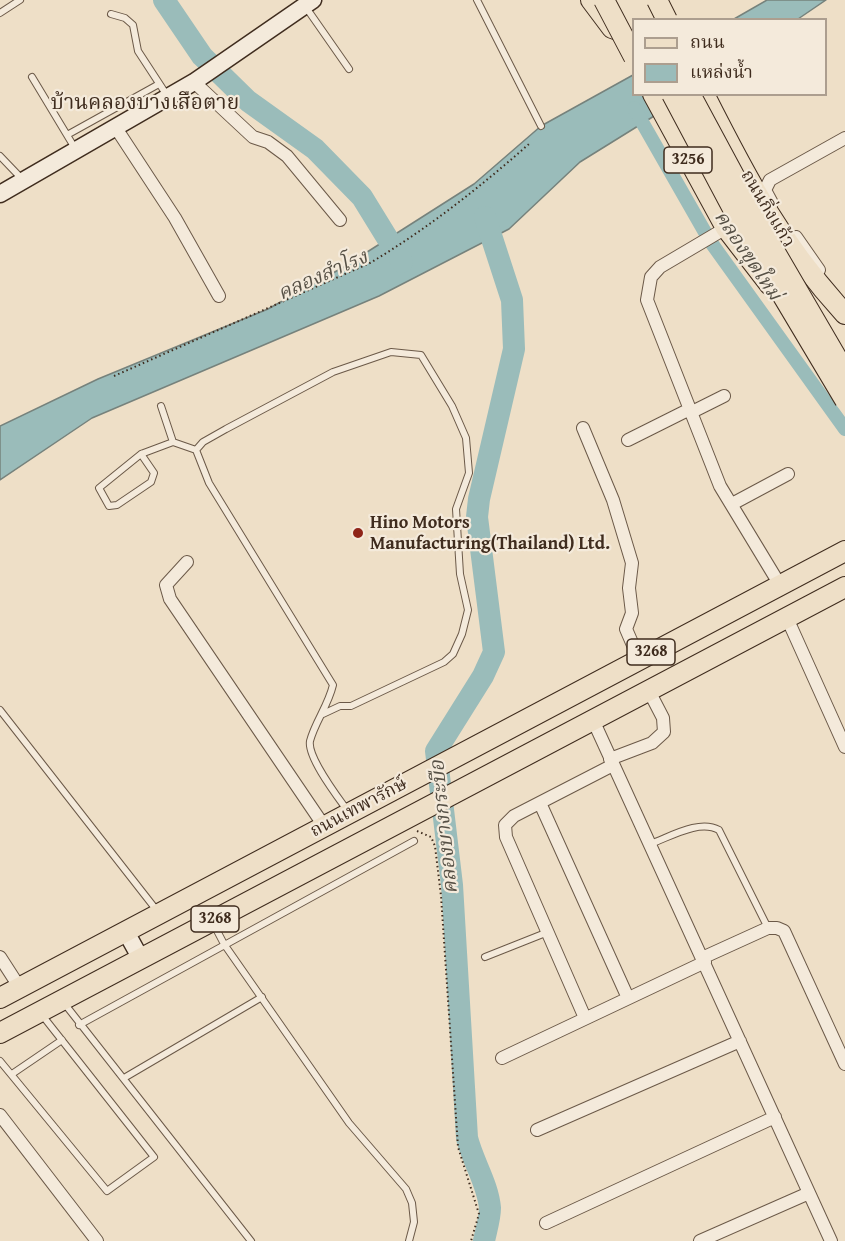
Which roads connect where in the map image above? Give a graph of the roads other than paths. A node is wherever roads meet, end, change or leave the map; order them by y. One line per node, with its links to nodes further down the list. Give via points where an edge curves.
1 (20, 0): 10 (lane)
2 (591, 0): 16 (main road, via 612,28)
3 (604, 0): 17 (main road, bridge)
4 (622, 0): 15 (main road)
5 (639, 0): 12 (main road)
6 (657, 0): 14 (main road, bridge)
7 (668, 0): 13 (main road, via 667,14)
8 (310, 1): 18 (lane); 20 (main road)
9 (479, 1): 26 (lane)
10 (0, 13)
11 (111, 14): 21 (lane, via 132,25 138,51)
12 (649, 18)
13 (660, 18)
14 (666, 18)
15 (632, 20)
16 (632, 32)
17 (632, 55)
18 (349, 69)
19 (32, 77): 28 (lane)
20 (199, 79): 21 (main road); 34 (street, via 253,137 287,156)
21 (164, 90): 27 (main road); 28 (lane)
22 (654, 96): 35 (main road, 3256)
23 (673, 96): 42 (main road, 3256, bridge, via 749,239)
24 (691, 96): 40 (main road, 3256, bridge)
25 (706, 96): 36 (main road, ถนนกิ่งแก้ว / 3256, via 761,204)
26 (541, 126)
27 (116, 128): 30 (main road); 37 (street, via 175,218)
28 (66, 135): 30 (lane)
29 (845, 138): 36 (street, via 770,180 766,186 770,201 817,267)
30 (76, 151): 32 (main road)
31 (0, 156): 32 (lane)
32 (23, 181): 33 (main road)
33 (0, 194)
34 (340, 220)
35 (721, 230): 39 (main road, 3256, via 774,289); 44 (street, via 660,267 651,277 647,300)
36 (824, 292): 38 (main road, ถนนกิ่งแก้ว / 3256)
37 (219, 296)
38 (845, 314)
39 (845, 354)
40 (845, 372)
41 (724, 396): 44 (street)
42 (845, 400)
43 (161, 406): 47 (lane)
44 (691, 411): 46 (street); 51 (street, via 720,486)
45 (583, 428): 57 (street, via 613,500 632,563 632,613 626,629)
46 (628, 440)
47 (173, 442): 48 (lane); 49 (lane)
48 (196, 450): 60 (lane, via 210,483 333,685); 60 (lane, via 203,442 333,372 391,352 421,355 452,406 466,438 469,473 456,509 460,574 468,610 462,634 453,654 444,662 351,706 340,706)
49 (141, 454): 49 (lane, via 154,473 152,482 117,506 109,506 99,488)
50 (788, 474): 51 (street)
51 (732, 504): 54 (street)
52 (845, 551): 54 (main road, ถนนเทพารักษ์ / 3268)
53 (187, 562): 66 (street, via 166,585 170,599)
54 (780, 585): 57 (main road, ถนนเทพารักษ์ / 3268)
55 (845, 587): 56 (main road, ถนนเทพารักษ์ / 3268)
56 (787, 618): 58 (main road, ถนนเทพารักษ์ / 3268); 62 (street)
57 (639, 659): 65 (main road, ถนนเทพารักษ์ / 3268)
58 (648, 690): 61 (main road, ถนนเทพารักษ์ / 3268); 63 (street, via 663,718 664,732 652,743)
59 (0, 710): 69 (lane)
60 (323, 714): 65 (lane, via 309,743 312,756)
61 (593, 720): 63 (street); 70 (main road, ถนนเทพารักษ์ / 3268)
62 (845, 747)
63 (611, 762): 64 (street); 68 (street)
64 (540, 803): 73 (street, via 505,825 506,837); 82 (street)
65 (348, 813): 66 (main road, ถนนเทพารักษ์ / 3268)
66 (324, 826): 69 (main road, ถนนเทพารักษ์ / 3268)
67 (414, 841): 74 (lane)
68 (649, 844): 71 (lane, via 700,826 710,825 719,830); 78 (street)
69 (159, 913): 72 (main road, ถนนเทพารักษ์ / 3268)
70 (212, 921): 74 (lane); 77 (main road, ถนนเทพารักษ์ / 3268)
71 (768, 928): 78 (street); 92 (street, via 777,928 789,938)
72 (126, 932): 77 (main road); 79 (main road, ถนนเทพารักษ์ / 3268)
73 (548, 932): 76 (lane); 85 (street)
74 (224, 944): 80 (lane); 86 (lane)
75 (0, 957): 79 (street)
76 (485, 957)
77 (141, 959): 83 (main road, ถนนเทพารักษ์ / 3268)
78 (703, 960): 82 (street); 89 (street)
79 (20, 988): 81 (main road, ถนนเทพารักษ์ / 3268)
80 (262, 997): 94 (lane); 102 (lane, via 350,1123 406,1189 414,1222)
81 (0, 998)
82 (628, 998): 85 (street)
83 (62, 1000): 84 (main road, ถนนเทพารักษ์ / 3268); 86 (lane)
84 (40, 1012): 87 (main road, ถนนเทพารักษ์ / 3268); 88 (lane)
85 (585, 1018): 90 (street)
86 (80, 1025): 94 (lane)
87 (0, 1033)
88 (62, 1040): 93 (lane); 93 (lane, via 154,1157 107,1191)
89 (740, 1041): 96 (street); 97 (street)
90 (502, 1058)
91 (0, 1061): 93 (lane)
92 (845, 1064)
93 (12, 1074)
94 (124, 1078): 101 (lane)
95 (0, 1115): 100 (street)
96 (775, 1117): 98 (street); 99 (street)
97 (537, 1130)
98 (809, 1193): 103 (street); 104 (street)
99 (546, 1223)
100 (97, 1241)
101 (251, 1241)
102 (410, 1241)
103 (700, 1241)
104 (831, 1241)

